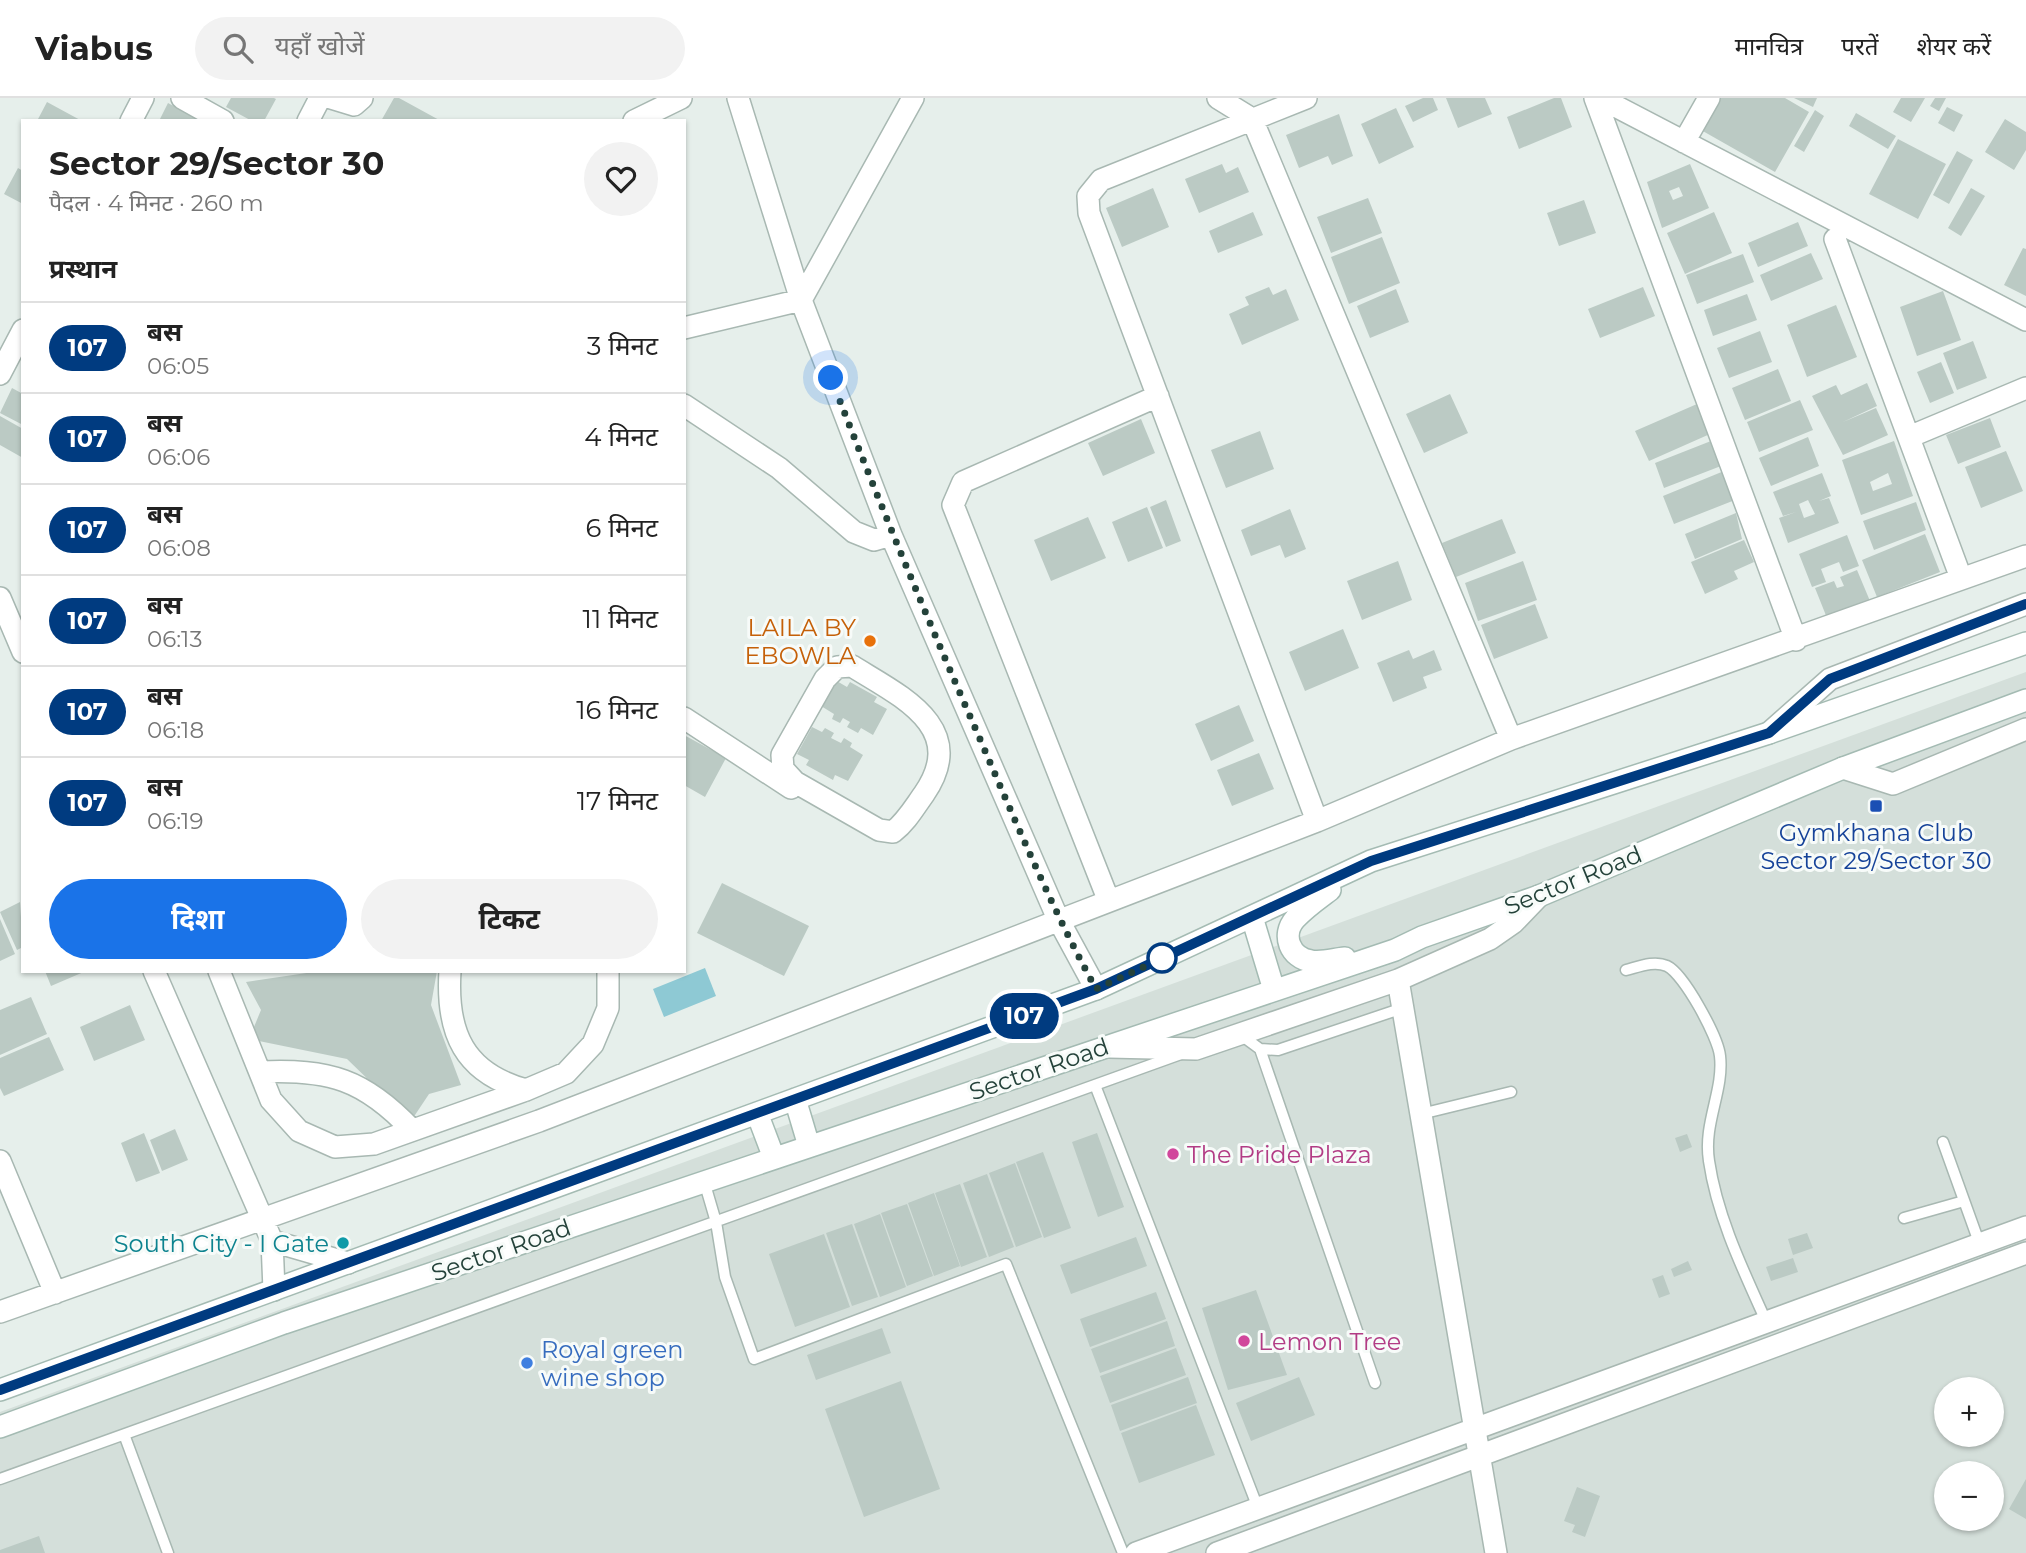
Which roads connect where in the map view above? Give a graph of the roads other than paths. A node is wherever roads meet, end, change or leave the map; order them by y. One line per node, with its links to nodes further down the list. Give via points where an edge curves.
1 (143, 98): 14 (street)
2 (182, 98): 15 (street)
3 (320, 98): 16 (street)
4 (331, 98): 5 (street, via 354,105)
5 (362, 98)
6 (681, 98): 17 (street)
7 (738, 98): 21 (street)
8 (913, 98): 21 (street)
9 (1218, 98): 18 (street)
10 (1263, 98): 18 (street)
11 (1306, 98): 18 (street)
12 (1597, 98): 19 (street); 35 (street)
13 (1709, 98): 19 (street)
14 (132, 119)
15 (219, 119)
16 (309, 119)
17 (638, 119)
18 (1252, 119): 27 (street, via 1101,180 1088,196 1089,213); 44 (street)
19 (1684, 142): 22 (street)
20 (1835, 239): 29 (street)
21 (801, 300): 23 (street); 30 (street)
22 (2026, 320)
23 (686, 328)
24 (21, 334): 25 (street)
25 (0, 374)
26 (2026, 388): 29 (street)
27 (1158, 396): 46 (street); 50 (street, via 963,482 953,505)
28 (686, 406): 30 (street, via 779,468 854,531 874,540)
29 (1909, 437): 32 (street)
30 (891, 535): 40 (street)
31 (2026, 556): 32 (street)
32 (1961, 578): 35 (street)
33 (0, 598): 36 (street)
34 (2026, 604): 42 (street, Sector Road, via 1830,679)
35 (1796, 640): 44 (street)
36 (21, 643)
37 (2026, 643): 42 (street)
38 (2026, 700): 45 (street, Sector Road)
39 (686, 719): 47 (street)
40 (973, 723): 43 (street); 52 (street)
41 (2026, 729): 45 (street, via 1893,784)
42 (1769, 733): 48 (street, Sector Road)
43 (937, 739): 43 (street, via 928,720 911,703 852,666 837,667 825,678 782,755 782,769 795,782 879,830 893,832 932,783 939,762)
44 (1511, 739): 46 (street)
45 (1843, 768): 49 (street, Sector Road)
46 (1317, 821): 50 (street)
47 (864, 835)
48 (1371, 861): 51 (street, Sector Road); 53 (street, via 1294,919 1288,942 1301,958 1311,961)
49 (1539, 896): 53 (street, Sector Road); 59 (street, via 1490,939)
50 (1108, 899): 52 (street)
51 (1251, 917): 60 (street, Sector Road); 61 (street)
52 (1058, 919): 60 (street); 82 (street, via 538,1121)
53 (1395, 950): 61 (street, Sector Road)
54 (1626, 970): 92 (lane, via 1658,963 1670,967 1697,1004 1716,1044 1720,1078 1706,1133 1709,1163 1739,1262)
55 (155, 973): 82 (street)
56 (220, 973): 67 (street)
57 (450, 973): 69 (street, via 455,1032 473,1063 499,1083)
58 (608, 973): 69 (street, via 608,1007 593,1044 566,1073)
59 (1398, 980): 62 (street); 63 (street)
60 (1096, 989): 71 (street, Sector Road)
61 (1274, 990): 64 (street, Sector Road)
62 (1403, 1008): 66 (lane, via 1279,1050); 73 (street)
63 (1241, 1035): 65 (street); 66 (lane)
64 (1105, 1047): 65 (street); 76 (street, Sector Road)
65 (1196, 1049): 68 (lane)
66 (1259, 1049): 93 (lane)
67 (260, 1072): 74 (street, via 304,1070 355,1085 391,1108); 74 (street, via 271,1100 299,1132 335,1147 374,1144)
68 (1095, 1085): 83 (lane); 100 (lane)
69 (526, 1090): 74 (street)
70 (1511, 1092): 73 (lane)
71 (795, 1099): 72 (street, Sector Road); 76 (street)
72 (757, 1113): 77 (street); 88 (street, Sector Road)
73 (1421, 1114): 96 (street)
74 (412, 1130)
75 (1943, 1142): 80 (lane)
76 (809, 1146): 77 (street, Sector Road)
77 (774, 1158): 79 (street, Sector Road)
78 (0, 1161): 90 (street)
79 (704, 1181): 83 (lane); 95 (street, Sector Road, via 284,1323)
80 (1964, 1201): 81 (lane); 86 (lane)
81 (1904, 1218)
82 (260, 1220): 85 (street); 90 (street)
83 (716, 1222): 97 (lane); 102 (lane, via 725,1277 754,1359 1006,1264)
84 (2026, 1227): 86 (street)
85 (272, 1241): 88 (street); 89 (street)
86 (1980, 1245): 92 (street)
87 (2026, 1253): 98 (street)
88 (348, 1263): 89 (street, Sector Road)
89 (274, 1290): 94 (street, Sector Road)
90 (55, 1293): 91 (street)
91 (0, 1312)
92 (1766, 1321): 96 (street)
93 (1375, 1383)
94 (0, 1390)
95 (0, 1427)
96 (1475, 1428): 98 (street); 100 (street)
97 (125, 1437): 99 (lane); 101 (lane)
98 (1479, 1455): 104 (street); 105 (street)
99 (0, 1479)
100 (1258, 1508): 103 (street)
101 (168, 1553)
102 (1123, 1553)
103 (1136, 1553)
104 (1217, 1553)
105 (1496, 1553)

